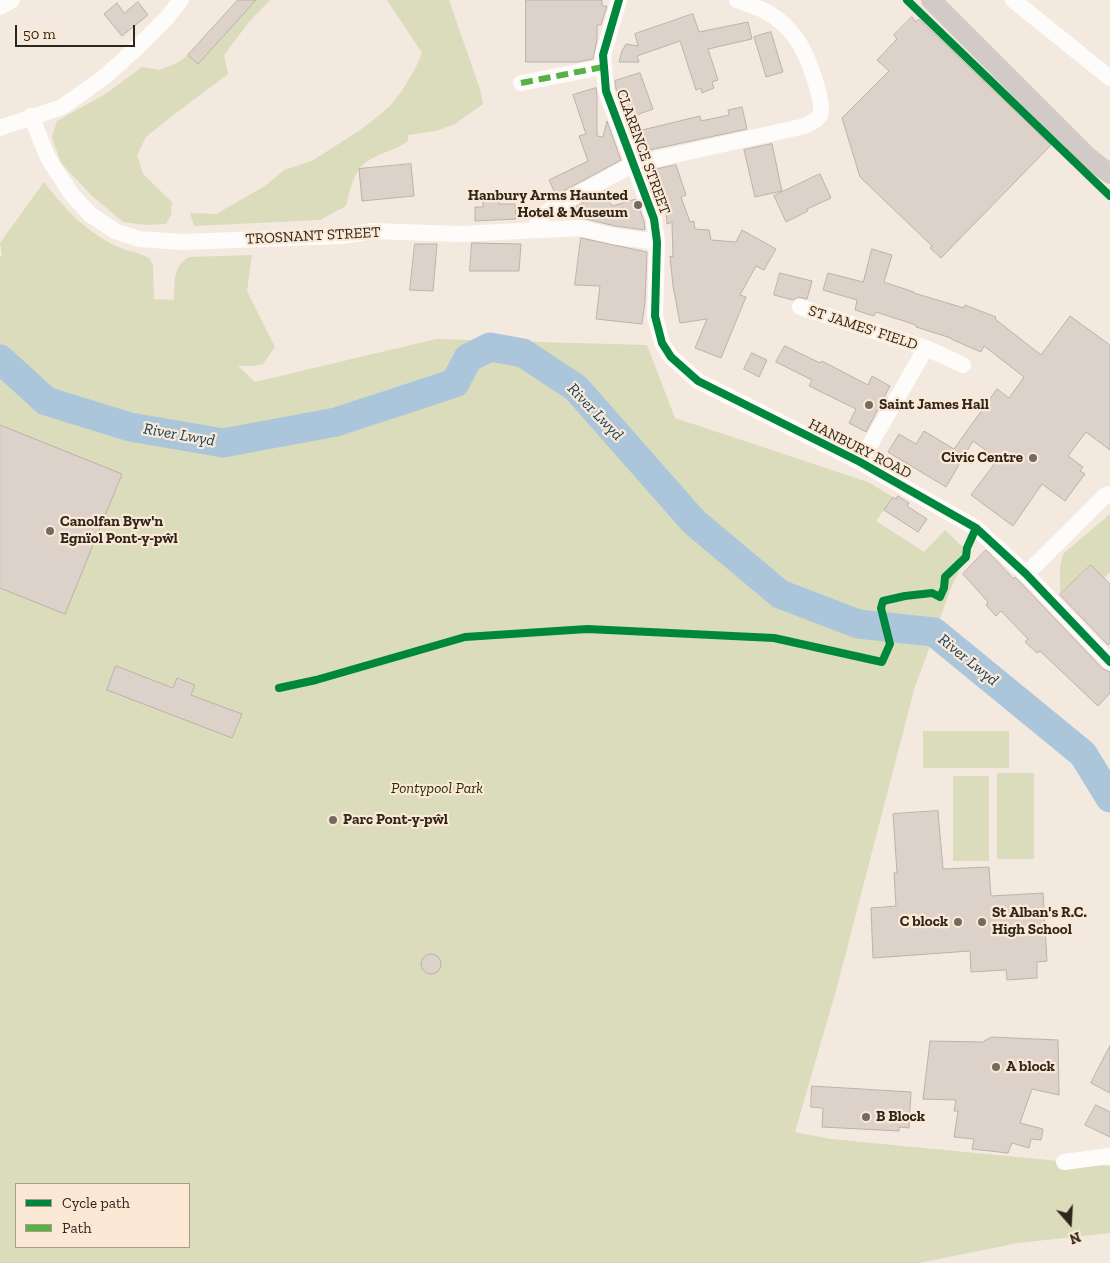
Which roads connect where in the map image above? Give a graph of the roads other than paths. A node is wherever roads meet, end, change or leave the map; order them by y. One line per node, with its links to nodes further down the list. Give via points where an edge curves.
1 (12, 0): 7 (street)
2 (181, 0): 11 (street, via 165,20 103,78 62,107)
3 (737, 0): 13 (street, via 764,10 792,34 804,52 822,105 818,119 805,126)
4 (931, 0): 14 (main road, via 1088,157)
5 (1013, 0): 9 (street)
6 (619, 4): 8 (street, CLARENCE STREET, via 603,55)
7 (0, 7)
8 (603, 67): 10 (street); 13 (street, CLARENCE STREET, via 606,90)
9 (1110, 78)
10 (521, 83)
11 (31, 116): 12 (street); 15 (street, TROSNANT STREET, via 48,158 72,195 91,215 115,231 139,239 182,242 342,236 372,231 460,234)
12 (0, 128)
13 (634, 164): 15 (street, via 554,207 539,218); 16 (street, CLARENCE STREET, via 654,219)
14 (1110, 174)
15 (536, 230): 16 (street, TROSNANT STREET, via 580,228)
16 (657, 242): 20 (street, HANBURY ROAD, via 655,316 662,342 671,357 698,381)
17 (800, 307): 18 (street, ST JAMES' FIELD)
18 (926, 348): 19 (street, ST JAMES' FIELD); 20 (street, ST JAMES' FIELD)
19 (963, 365)
20 (860, 462): 22 (street, HANBURY ROAD, via 976,528)
21 (1110, 494): 22 (street)
22 (1026, 574): 23 (street, HANBURY ROAD)
23 (1110, 662)
24 (1110, 1156): 25 (street)
25 (1064, 1162)

